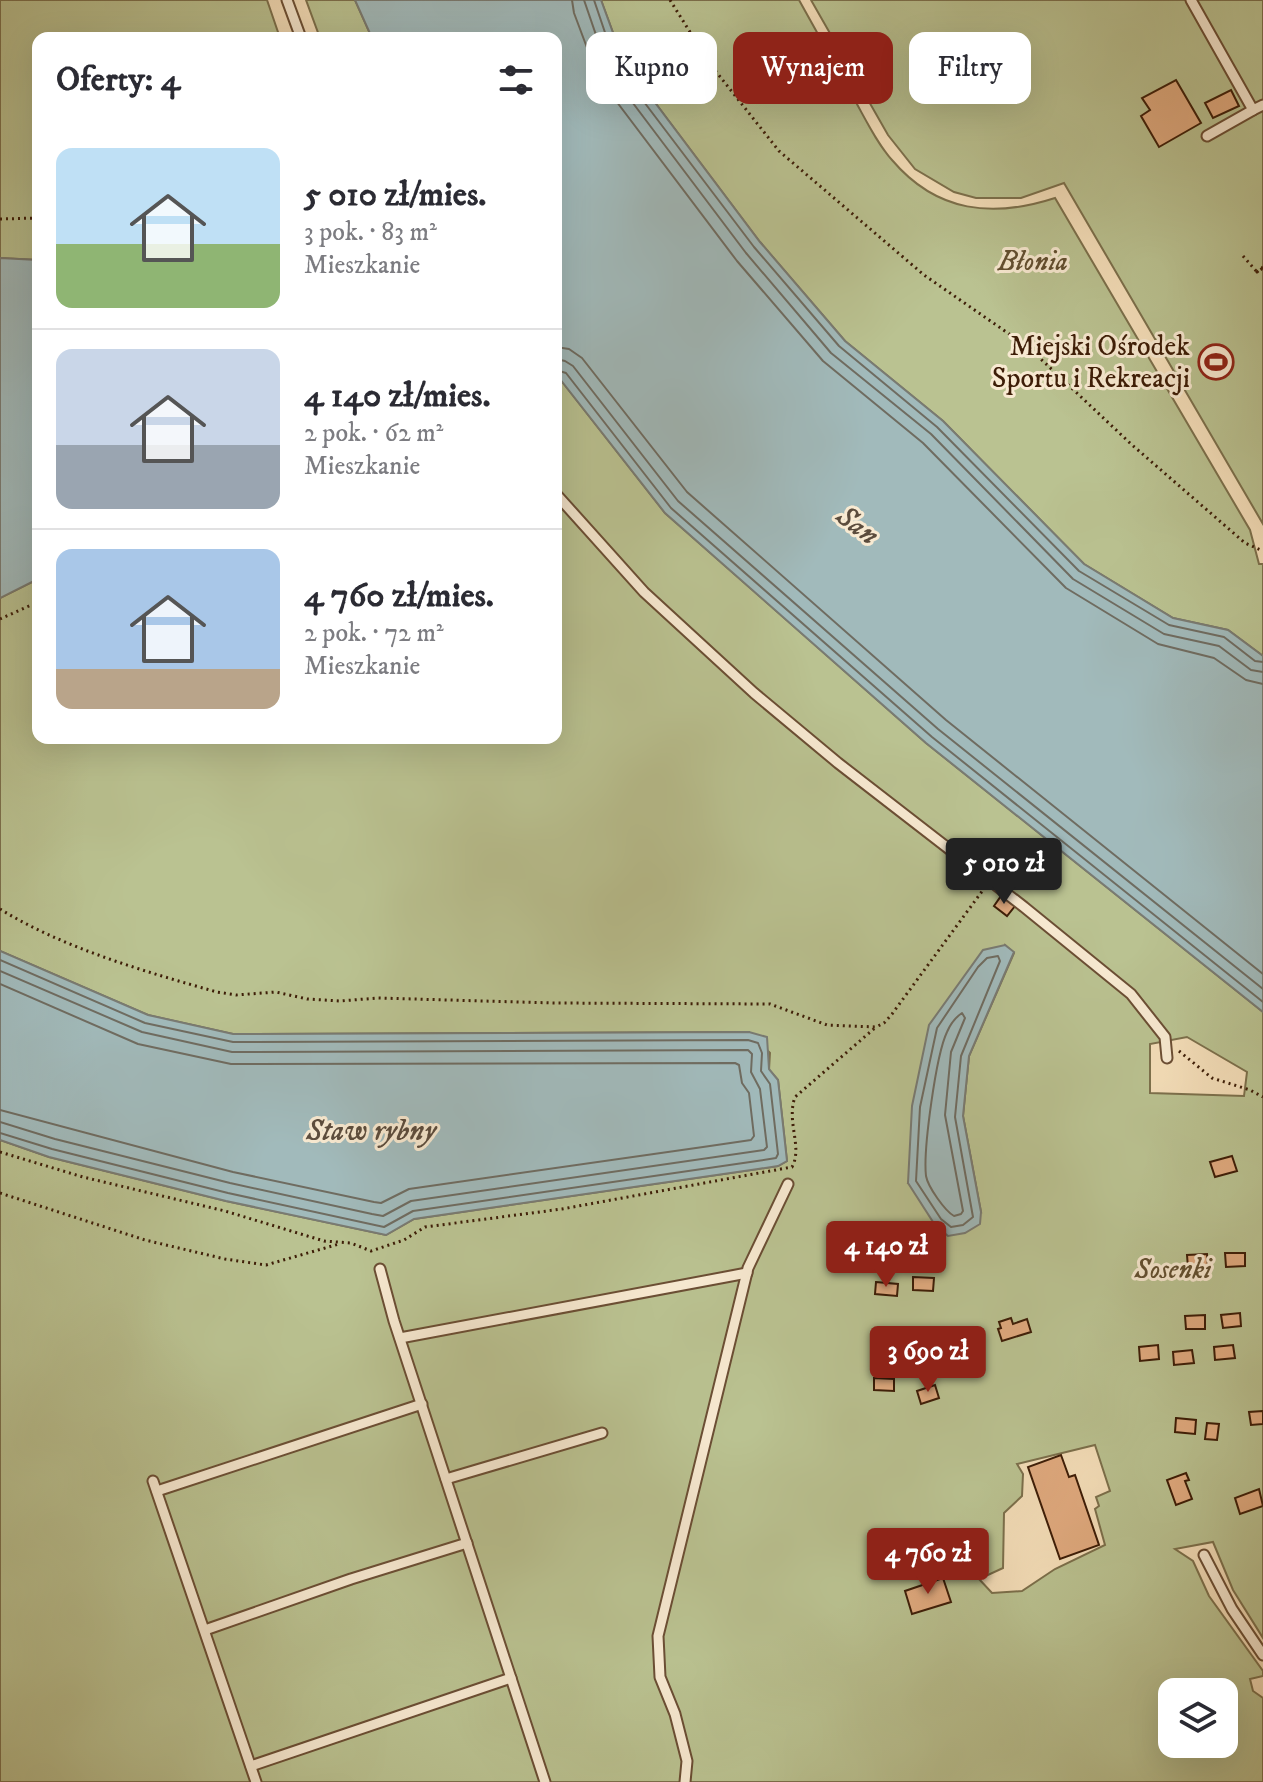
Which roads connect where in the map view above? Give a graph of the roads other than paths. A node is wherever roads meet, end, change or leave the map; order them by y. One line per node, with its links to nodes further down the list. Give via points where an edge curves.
1 (287, 0): 3 (lane)
2 (1191, 0): 4 (lane)
3 (299, 32)
4 (1258, 107): 5 (lane)
5 (1207, 136)
6 (562, 501): 7 (lane, via 644,592 754,693 1131,994 1165,1037)
7 (1167, 1058)
8 (788, 1184): 10 (lane)
9 (380, 1269): 11 (lane)
10 (747, 1273): 11 (lane); 23 (lane, via 658,1636 660,1677 687,1761)
11 (400, 1338): 12 (lane)
12 (422, 1404): 14 (lane); 17 (lane, via 155,1486)
13 (602, 1433): 14 (lane)
14 (446, 1479): 15 (lane)
15 (467, 1543): 17 (lane); 19 (lane)
16 (1204, 1555): 18 (lane)
17 (205, 1630): 20 (lane)
18 (1263, 1655)
19 (511, 1678): 20 (lane); 22 (lane)
20 (251, 1766): 21 (lane)
21 (256, 1782)
22 (545, 1782)
23 (685, 1782)

